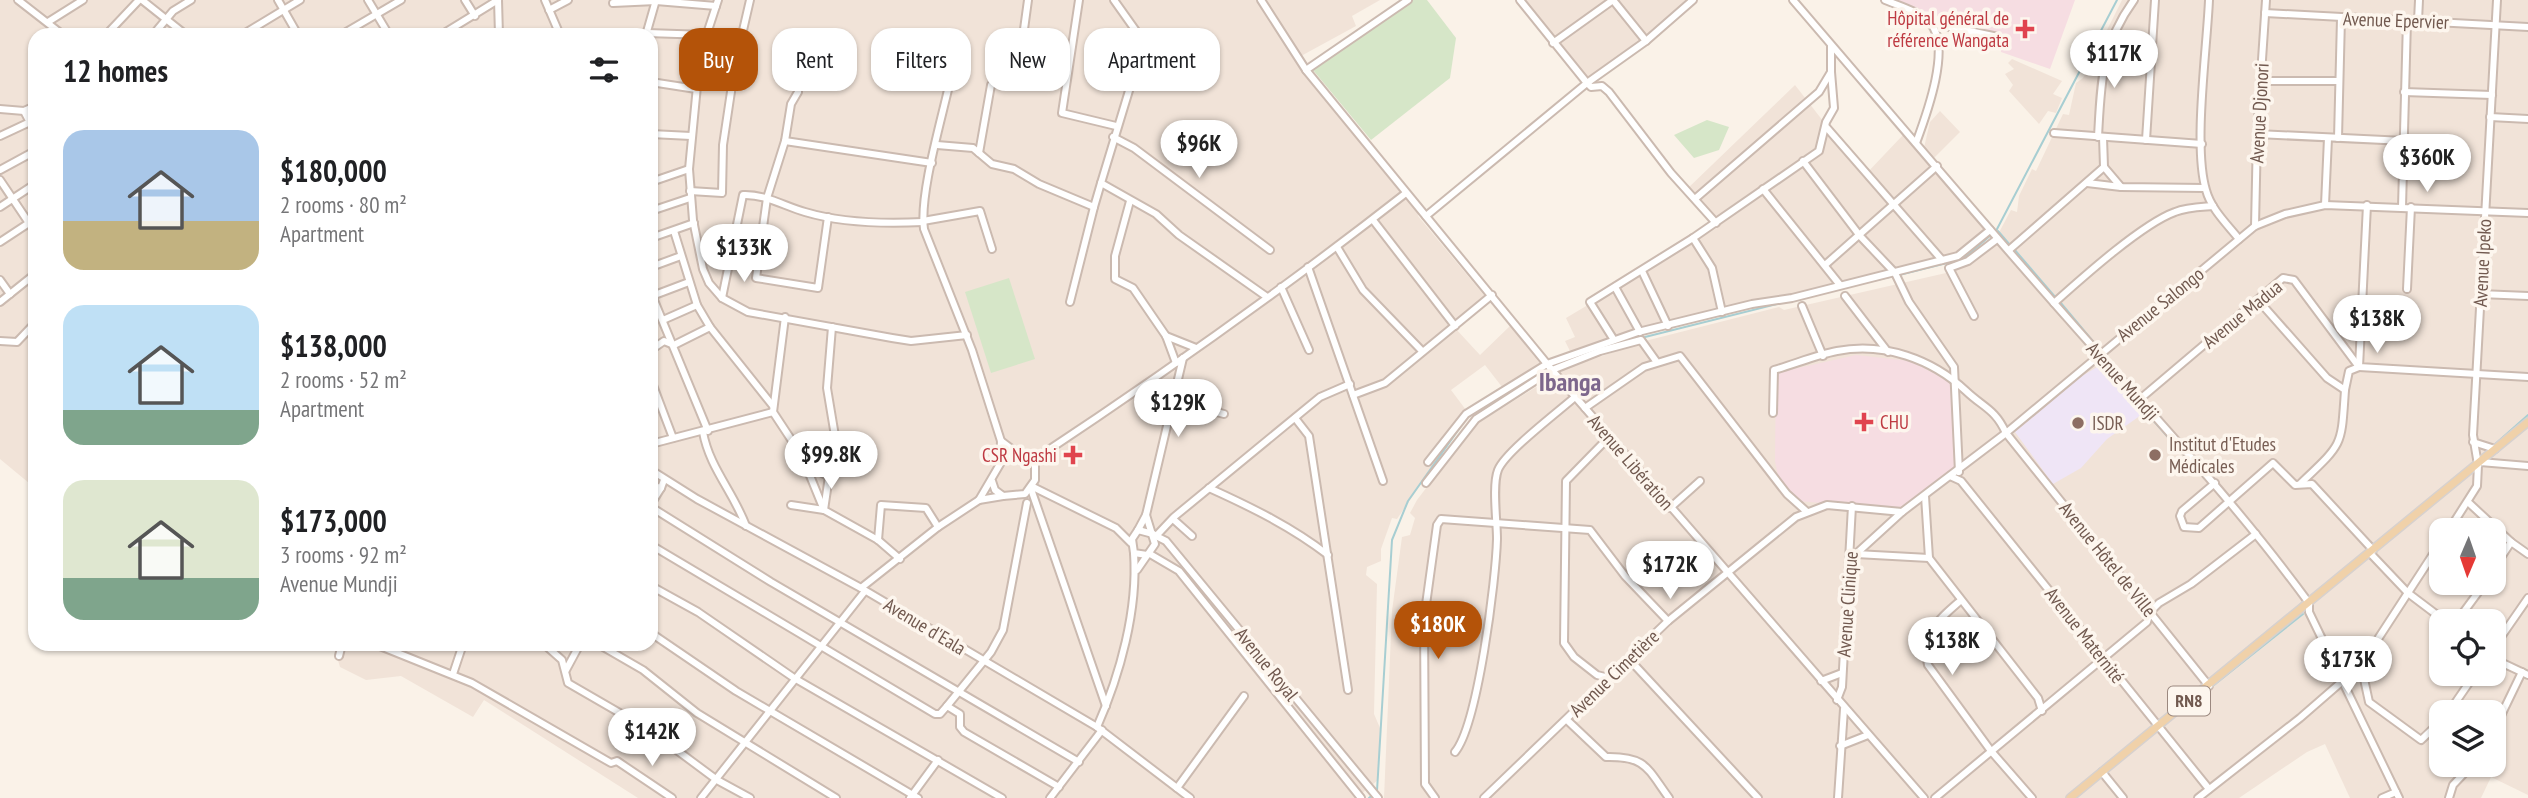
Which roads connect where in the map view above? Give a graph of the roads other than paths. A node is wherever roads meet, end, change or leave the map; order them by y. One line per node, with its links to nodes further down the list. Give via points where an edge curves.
1 (18, 0): 31 (street)
2 (83, 0): 43 (street)
3 (140, 0): 40 (street); 48 (street)
4 (191, 0): 40 (street)
5 (278, 0): 34 (street)
6 (299, 0): 34 (street)
7 (368, 0): 36 (street)
8 (401, 0): 36 (street)
9 (465, 0): 38 (street)
10 (498, 0): 38 (street); 56 (street)
11 (545, 0): 35 (street)
12 (568, 0): 35 (street)
13 (750, 0): 119 (street, via 723,145 722,193)
14 (1028, 0): 102 (street, via 1019,54 1010,71 991,85)
15 (1079, 0): 85 (street, via 1062,113)
16 (1114, 0): 85 (street, via 1136,31 1141,51)
17 (1261, 0): 66 (street)
18 (1408, 0): 66 (street)
19 (1520, 0): 64 (street)
20 (1613, 0): 63 (street); 64 (street)
21 (1693, 0): 63 (street)
22 (1793, 0): 65 (street, Avenue Mundji)
23 (1885, 0): 44 (street)
24 (2134, 0): 93 (street, via 2107,46)
25 (2155, 0): 96 (street)
26 (2210, 0): 100 (street)
27 (2266, 0): 37 (street, Avenue Djonori)
28 (2419, 0): 42 (street)
29 (2497, 0): 45 (street, Avenue Ipeko)
30 (656, 1): 32 (street); 33 (street); 58 (street)
31 (27, 2): 43 (street)
32 (613, 3)
33 (717, 3): 59 (street)
34 (284, 9): 51 (street); 52 (street)
35 (549, 10): 57 (street)
36 (376, 13): 53 (street); 54 (street)
37 (2265, 13): 39 (street, Avenue Epervier); 68 (street, Avenue Djonori)
38 (475, 16): 55 (street)
39 (2341, 18): 41 (street, Avenue Epervier); 69 (street)
40 (165, 19): 49 (street); 50 (street)
41 (2407, 20): 42 (street, Avenue Epervier); 76 (street)
42 (2418, 21): 45 (street, Avenue Epervier)
43 (48, 22): 47 (street)
44 (1931, 23): 62 (street); 99 (street, via 1939,41 1939,60)
45 (2496, 25): 46 (street, Avenue Epervier); 77 (street, Avenue Ipeko)
46 (2528, 27)
47 (55, 28)
48 (113, 28)
49 (158, 28)
50 (177, 28)
51 (253, 28)
52 (294, 28)
53 (352, 28)
54 (384, 28)
55 (454, 28)
56 (499, 28)
57 (558, 28)
58 (649, 28)
59 (709, 28)
60 (658, 34): 61 (street)
61 (679, 35)
62 (1998, 37)
63 (1646, 41): 71 (street)
64 (1553, 43): 71 (street)
65 (1831, 46): 67 (street); 99 (street, Avenue Mundji)
66 (1306, 70): 118 (street)
67 (1831, 72): 86 (street, via 1834,108); 122 (street, via 1819,92)
68 (2261, 81): 69 (street); 89 (street, Avenue Djonori)
69 (2339, 81): 95 (street)
70 (658, 83): 72 (street)
71 (1587, 83): 122 (street, via 1609,92); 136 (street)
72 (679, 86)
73 (696, 91): 91 (street)
74 (798, 91): 97 (street, via 790,107)
75 (948, 91): 101 (street)
76 (2404, 92): 77 (street); 98 (street)
77 (2492, 95): 81 (street, Avenue Ipeko)
78 (0, 109): 80 (street)
79 (28, 109): 80 (street)
80 (24, 111): 82 (street)
81 (2490, 117): 83 (street); 133 (street, Avenue Ipeko)
82 (28, 118)
83 (2528, 118)
84 (28, 123): 90 (street)
85 (1116, 126): 92 (street)
86 (1827, 128): 104 (street, via 1819,150); 124 (street)
87 (2054, 133): 93 (street)
88 (658, 134): 91 (street)
89 (2257, 134): 94 (street); 143 (street, Avenue Djonori)
90 (0, 136)
91 (691, 136): 108 (street)
92 (1112, 137): 113 (street); 153 (street, via 1134,148)
93 (2101, 137): 96 (street); 107 (street)
94 (2328, 138): 95 (street); 125 (street)
95 (2338, 138): 98 (street)
96 (2146, 140): 100 (street)
97 (785, 141): 105 (street); 121 (street)
98 (2404, 141): 130 (street)
99 (1916, 143): 106 (street, Avenue Mundji)
100 (2202, 144): 116 (street)
101 (937, 145): 102 (street, via 968,147); 105 (street)
102 (979, 153): 129 (street, via 992,164 1014,169)
103 (28, 155): 109 (street)
104 (1803, 161): 117 (street); 147 (street)
105 (932, 163): 139 (street)
106 (1937, 166): 124 (street); 145 (street, Avenue Mundji)
107 (2104, 167): 112 (street); 114 (street)
108 (689, 169): 111 (street); 119 (street)
109 (0, 170)
110 (0, 180): 120 (street)
111 (658, 180)
112 (2087, 183): 114 (street); 154 (street)
113 (1102, 186): 123 (street); 129 (street)
114 (2121, 187): 116 (street)
115 (28, 188): 120 (street)
116 (2205, 188): 127 (street)
117 (1763, 189): 142 (street); 159 (street)
118 (1406, 193): 136 (street, Avenue Libération); 138 (street)
119 (690, 195): 132 (street); 141 (street)
120 (12, 198): 128 (street); 135 (street)
121 (767, 198): 137 (street); 137 (street, via 756,278 818,288); 178 (street, via 740,197)
122 (1696, 198): 142 (street)
123 (1130, 201): 177 (street, via 1156,214); 197 (street, via 1115,256 1115,279 1133,288)
124 (1896, 204): 147 (street); 156 (street)
125 (2325, 205): 126 (street, Avenue Salongo); 143 (street, Avenue Salongo)
126 (2367, 205): 130 (street, Avenue Salongo); 212 (street)
127 (2213, 206): 149 (street); 182 (street, via 2167,216)
128 (0, 207)
129 (1094, 207): 181 (street)
130 (2402, 207): 131 (street, Avenue Salongo)
131 (2411, 207): 133 (street, Avenue Salongo); 170 (street)
132 (658, 209)
133 (2484, 211): 134 (street, Avenue Salongo); 173 (street, Avenue Ipeko)
134 (2528, 213)
135 (28, 216)
136 (1426, 216): 174 (street, Avenue Libération)
137 (828, 217): 139 (street, via 891,224)
138 (1373, 220): 151 (street); 190 (street)
139 (923, 221): 152 (street, via 980,211); 196 (street)
140 (28, 223): 150 (street)
141 (694, 223): 144 (street); 157 (street)
142 (1716, 223): 148 (street)
143 (2255, 226): 149 (street, Avenue Salongo)
144 (674, 231): 146 (street); 155 (street)
145 (1994, 234): 154 (street, Avenue Mundji); 156 (street); 187 (street, via 1968,261 1949,268)
146 (658, 236)
147 (1860, 236): 159 (street); 163 (street)
148 (1693, 239): 162 (street); 186 (street, via 1712,268)
149 (2239, 239): 206 (street, Avenue Salongo)
150 (0, 242)
151 (1337, 247): 160 (street); 204 (street, via 1358,284)
152 (992, 249)
153 (1270, 250)
154 (2009, 250): 182 (street, Avenue Mundji)
155 (681, 256): 158 (street); 161 (street)
156 (1941, 260): 163 (street)
157 (701, 262): 161 (street); 178 (street, via 709,283)
158 (658, 264)
159 (1825, 265): 167 (street)
160 (1308, 267): 169 (street); 216 (street)
161 (685, 268): 166 (street)
162 (1642, 271): 168 (street); 191 (street)
163 (1896, 276): 167 (street); 215 (street, via 1954,367)
164 (28, 280): 172 (street)
165 (0, 281): 172 (street)
166 (689, 282): 171 (street); 183 (street)
167 (1840, 285): 186 (street)
168 (1615, 286): 195 (street); 198 (street, via 1590,302)
169 (1281, 287): 177 (street); 203 (street)
170 (2407, 289)
171 (658, 292)
172 (10, 294): 180 (street)
173 (2480, 294): 176 (street); 213 (street, Avenue Ipeko)
174 (1492, 295): 190 (street); 211 (street, Avenue Libération)
175 (1844, 296): 205 (street)
176 (2528, 296)
177 (1266, 297): 202 (street)
178 (722, 298): 188 (street, via 748,312)
179 (2258, 300): 212 (street, Avenue Madua, via 2283,278 2291,278); 217 (street, via 2327,378); 221 (street, Avenue Madua)
180 (0, 302)
181 (1070, 302)
182 (2054, 303): 206 (street, Avenue Mundji)
183 (697, 304): 189 (street); 192 (street)
184 (1802, 306): 207 (street)
185 (658, 308): 189 (street)
186 (1722, 312): 191 (street)
187 (1975, 316)
188 (785, 317): 193 (street); 224 (street)
189 (663, 320): 201 (street)
190 (1455, 326): 204 (street)
191 (1668, 326): 195 (street)
192 (710, 327): 201 (street); 224 (street)
193 (832, 327): 196 (street, via 911,341); 247 (street, via 827,388 835,436)
194 (28, 330): 199 (street, via 17,342)
195 (1640, 332): 198 (street)
196 (967, 335): 233 (street)
197 (1166, 336): 202 (street); 210 (street)
198 (1614, 340): 211 (street)
199 (0, 341)
200 (658, 345): 201 (street, via 664,341)
201 (674, 345): 229 (street)
202 (1196, 348): 208 (street)
203 (1309, 350)
204 (1422, 351): 218 (street, via 1379,387)
205 (1888, 352): 207 (street, via 1857,350); 215 (street, via 1923,360)
206 (2099, 354): 221 (street, Avenue Mundji); 230 (street, Avenue Salongo)
207 (1823, 356): 225 (street, via 1774,370)
208 (1183, 358): 210 (street); 222 (street)
209 (1656, 361): 211 (street, via 1641,340); 223 (street); 274 (street, via 1684,358 1699,384 1787,494)
210 (1176, 363): 238 (street)
211 (1550, 367): 219 (street, Avenue Libération); 240 (street, via 1466,414); 253 (street, via 1469,425)
212 (2359, 367): 213 (street); 217 (street, via 2349,371)
213 (2475, 375): 214 (street); 235 (street, Avenue Ipeko)
214 (2528, 377)
215 (1956, 379): 230 (street, Avenue Hôtel de Ville, via 1998,416); 244 (street)
216 (1350, 384): 218 (street); 227 (street, via 1330,390)
217 (2345, 390): 255 (street, via 2340,440)
218 (1353, 396): 250 (street)
219 (1575, 397): 223 (street, Avenue Libération); 279 (street, via 1499,468)
220 (658, 398): 232 (street)
221 (2140, 399): 254 (street, Avenue Mundji)
222 (1174, 401): 226 (street); 276 (street)
223 (1585, 408): 231 (street, Avenue Libération)
224 (773, 409): 229 (street); 242 (street)
225 (1773, 413)
226 (1224, 414)
227 (1296, 418): 259 (street); 299 (street, via 1308,436)
228 (2528, 422): 236 (main road, RN8)
229 (705, 431): 232 (street); 280 (street, via 706,449)
230 (2006, 433): 244 (street, Avenue Salongo); 313 (street, Avenue Hôtel de Ville)
231 (1609, 437): 270 (street, Avenue Libération); 281 (street, via 1568,477)
232 (673, 438): 234 (street)
233 (1001, 441): 237 (street); 239 (street)
234 (658, 442)
235 (2473, 442): 236 (street); 241 (street, Avenue Ipeko)
236 (2495, 449): 241 (main road, RN8)
237 (1017, 453): 238 (street); 239 (street)
238 (1035, 458): 258 (street)
239 (1000, 462): 249 (street)
240 (1428, 463)
241 (2479, 464): 243 (street); 267 (street, via 2477,486); 294 (main road, RN8)
242 (807, 465): 247 (street); 273 (street)
243 (2528, 466)
244 (1959, 470): 246 (street, Avenue Salongo); 252 (street)
245 (658, 475): 248 (street, Avenue d'Eala)
246 (1950, 476): 252 (street); 263 (street, Avenue Salongo)
247 (830, 477): 273 (street)
248 (664, 480): 257 (street); 280 (street, Avenue d'Eala)
249 (992, 481): 262 (street); 264 (street)
250 (1383, 481)
251 (1700, 481): 270 (street)
252 (1961, 481): 326 (street, Avenue Maternité)
253 (1426, 483)
254 (2215, 483): 266 (street, Avenue Mundji); 266 (street, via 2182,511 2184,527 2199,528)
255 (2301, 484): 266 (street, via 2295,485 2273,463); 294 (street, via 2312,484)
256 (658, 487): 257 (street)
257 (661, 488): 260 (street)
258 (1032, 488): 261 (street); 271 (street); 284 (street)
259 (1209, 488): 278 (street); 299 (street, via 1277,520)
260 (658, 493)
261 (1021, 495): 262 (street); 265 (street)
262 (1003, 496): 264 (street)
263 (1925, 496): 275 (street, Avenue Salongo); 291 (street)
264 (979, 500): 282 (street)
265 (1027, 503): 271 (street); 328 (street, via 1008,618)
266 (2231, 503): 285 (street, Avenue Mundji)
267 (2469, 503): 277 (street); 289 (street)
268 (791, 505): 273 (street)
269 (1852, 506): 274 (street, Avenue Cimetière, via 1827,505); 275 (street, Avenue Cimetière); 297 (street, Avenue Clinique)
270 (1670, 508): 305 (street, Avenue Libération)
271 (1035, 509): 349 (street)
272 (658, 510): 315 (street)
273 (824, 510): 288 (street)
274 (1806, 511): 305 (street, Avenue Cimetière)
275 (1902, 512): 297 (street, Avenue Salongo)
276 (1146, 515): 283 (street); 286 (street)
277 (2458, 518)
278 (1173, 519): 286 (street); 287 (street)
279 (1497, 523): 281 (street); 362 (street, via 1482,662); 382 (street, via 1444,518 1437,525 1424,629 1425,784)
280 (746, 526): 306 (street, Avenue d'Eala)
281 (1565, 526): 314 (street, via 1593,532 1625,576); 335 (street, via 1564,643)
282 (938, 527): 288 (street, via 926,508 881,505); 302 (street)
283 (1136, 532): 284 (street); 286 (street); 290 (street)
284 (1122, 533): 290 (street)
285 (2256, 534): 311 (street, Avenue Mundji); 313 (street)
286 (1155, 535): 296 (street); 373 (street, Avenue Royal)
287 (1192, 536)
288 (878, 540): 302 (street)
289 (2511, 542): 293 (street); 298 (street)
290 (1131, 543): 295 (street)
291 (1928, 544): 300 (street); 301 (street)
292 (658, 549): 318 (street)
293 (2506, 550)
294 (2371, 551): 308 (street); 311 (main road, RN8)
295 (1134, 553): 296 (street); 304 (street)
296 (1149, 554): 304 (street); 381 (street, Avenue Royal, via 1179,571)
297 (1853, 554): 300 (street); 332 (street, Avenue Clinique)
298 (2528, 554)
299 (1328, 555): 342 (street)
300 (1915, 557): 301 (street)
301 (1929, 558): 310 (street)
302 (900, 559): 306 (street)
303 (2429, 561): 308 (street)
304 (1137, 570): 349 (street)
305 (1725, 572): 314 (street, Avenue Cimetière); 338 (street, Avenue Libération)
306 (863, 589): 315 (street); 328 (street, Avenue d'Eala)
307 (658, 590): 336 (street)
308 (2408, 593): 312 (street); 330 (street)
309 (2528, 598): 316 (street)
310 (1960, 601): 345 (street); 361 (street, via 1934,624 1925,654 1928,665)
311 (2309, 603): 339 (street, Avenue Mundji, via 2309,612); 341 (main road, RN8)
312 (2429, 609)
313 (2150, 612): 326 (street, via 2147,622); 341 (street, Avenue Hôtel de Ville)
314 (1668, 621): 327 (street, Avenue Cimetière)
315 (841, 622): 318 (street); 343 (street)
316 (2506, 630)
317 (658, 638): 352 (street)
318 (822, 646): 336 (street); 348 (street, via 934,714)
319 (340, 651): 325 (street)
320 (393, 651): 334 (street)
321 (461, 651): 334 (street)
322 (552, 651): 331 (street)
323 (576, 651): 331 (street)
324 (609, 651): 359 (street)
325 (339, 656)
326 (2105, 658): 347 (street); 355 (street, Avenue Maternité)
327 (1629, 659): 337 (street, Avenue Cimetière); 385 (street)
328 (982, 660): 343 (street); 356 (street, Avenue d'Eala)
329 (2506, 664): 333 (street)
330 (2361, 665): 339 (street); 357 (street, via 2369,702 2421,740)
331 (566, 670): 367 (street, via 568,683 651,732)
332 (1842, 673): 338 (street); 346 (street, Avenue Clinique)
333 (2525, 673): 350 (street)
334 (453, 674): 374 (street, via 611,763 617,761)
335 (1597, 675): 337 (street); 340 (street)
336 (794, 678): 352 (street); 363 (street)
337 (1609, 678): 340 (street, Avenue Cimetière)
338 (1822, 681): 346 (street, Avenue Libération)
339 (2344, 682): 370 (street); 371 (street, Avenue Mundji)
340 (1600, 686): 354 (street, Avenue Cimetière)
341 (2209, 686): 355 (main road, RN8)
342 (1348, 690)
343 (959, 691): 348 (street); 364 (street)
344 (1244, 696): 369 (street)
345 (2038, 698): 347 (street); 353 (street)
346 (1837, 700): 351 (street, Avenue Libération)
347 (2052, 703): 353 (street)
348 (947, 706): 368 (street, via 960,714 961,730)
349 (1106, 706): 356 (street)
350 (2506, 708)
351 (1844, 709): 358 (street, Avenue Libération); 360 (street)
352 (769, 710): 359 (street); 372 (street)
353 (2042, 711): 361 (street)
354 (1567, 720): 383 (street, Avenue Cimetière); 384 (street, via 1606,757 1640,761)
355 (2157, 727): 365 (main road, RN8); 370 (street, Avenue Maternité)
356 (1100, 728): 364 (street); 369 (street, Avenue d'Eala)
357 (2429, 732)
358 (1868, 735): 360 (street); 387 (street, Avenue Libération)
359 (744, 743): 367 (street); 377 (street)
360 (1840, 746): 386 (street)
361 (1992, 751): 388 (street); 389 (street)
362 (1455, 752)
363 (938, 760): 372 (street); 378 (street)
364 (1079, 762): 368 (street)
365 (2102, 772): 390 (main road, RN8); 391 (street)
366 (2461, 777): 394 (street)
367 (718, 780): 375 (street); 376 (street)
368 (1059, 787): 379 (street)
369 (1177, 788): 380 (street, Avenue d'Eala)
370 (2209, 789): 392 (street)
371 (2397, 795): 393 (street)
372 (914, 797)
373 (1377, 797)
374 (672, 798)
375 (701, 798)
376 (750, 798)
377 (836, 798)
378 (1002, 798)
379 (1050, 798)
380 (1190, 798)
381 (1362, 798)
382 (1435, 798)
383 (1484, 798)
384 (1669, 798)
385 (1758, 798)
386 (1838, 798)
387 (1924, 798)
388 (1935, 798)
389 (2032, 798)
390 (2070, 798)
391 (2123, 798)
392 (2198, 798)
393 (2382, 798)
394 (2448, 798)

